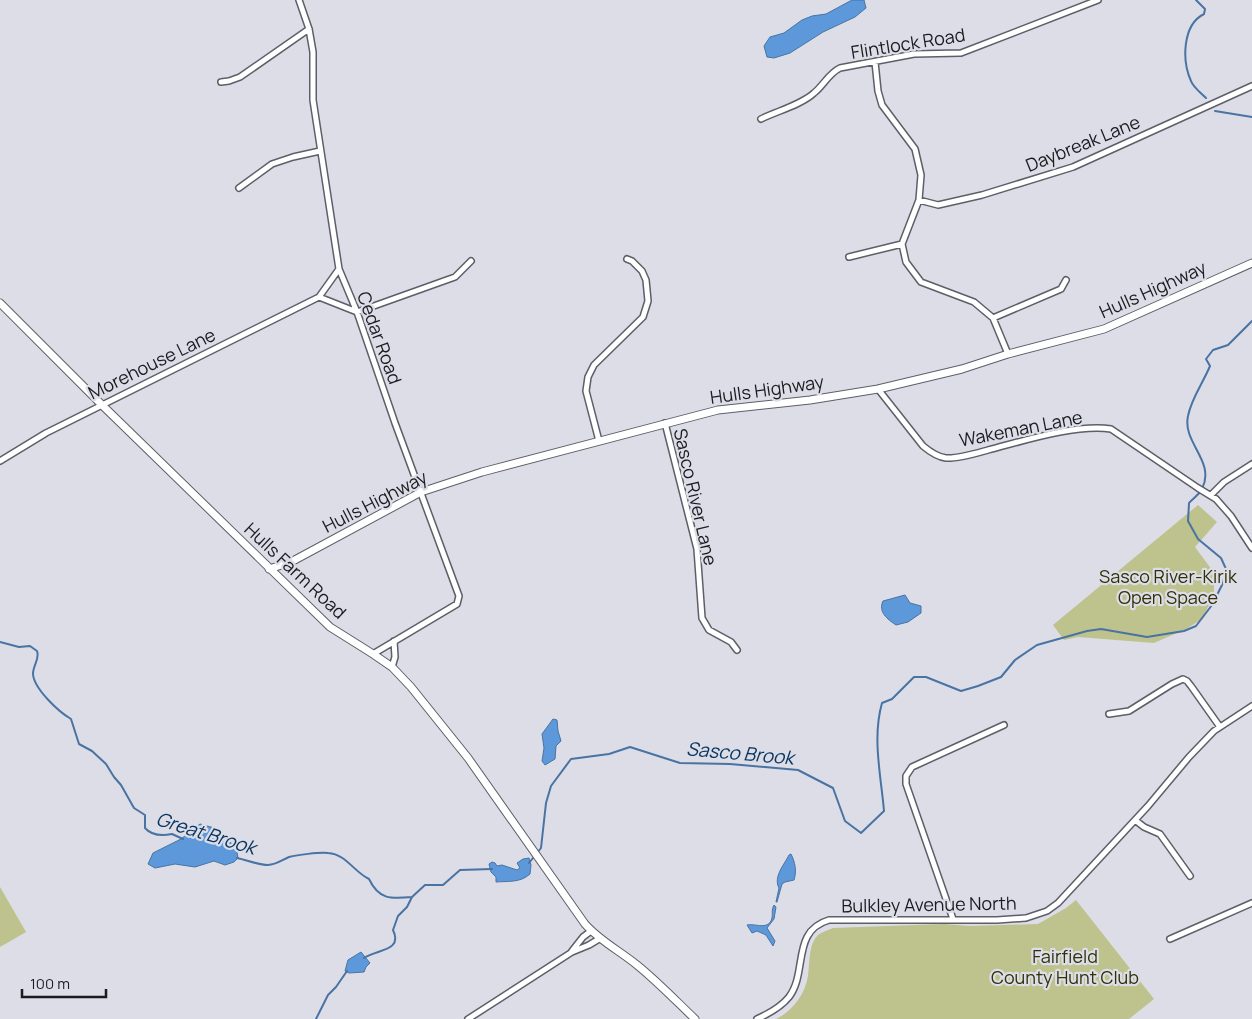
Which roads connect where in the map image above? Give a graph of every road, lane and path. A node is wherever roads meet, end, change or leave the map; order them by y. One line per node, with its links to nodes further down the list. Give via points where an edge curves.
1 (300, 0): 3 (street, Cedar Road)
2 (1098, 0): 4 (street, Flintlock Road, via 961,53 914,54)
3 (309, 29): 5 (street, via 240,77); 8 (street, Cedar Road)
4 (875, 62): 7 (street, Flintlock Road, via 832,72 808,98); 10 (street, via 882,104 915,149 921,175)
5 (221, 82)
6 (1252, 86): 10 (street, Daybreak Lane, via 1073,167 982,195 938,204)
7 (761, 119)
8 (320, 151): 9 (street, via 272,164); 16 (street, Cedar Road)
9 (239, 188)
10 (919, 200): 11 (street)
11 (902, 244): 12 (street); 21 (street, via 906,262 922,282 974,302)
12 (849, 256)
13 (628, 259): 26 (street, via 642,271 648,301 643,317 594,365 588,377 586,391)
14 (471, 261): 20 (street, via 455,277)
15 (1252, 263): 22 (street, Hulls Highway, via 1104,329)
16 (339, 269): 18 (street, Morehouse Lane); 20 (street, Cedar Road)
17 (1066, 280): 21 (street, via 1061,289)
18 (319, 297): 20 (street); 24 (street, Morehouse Lane)
19 (0, 303): 24 (street, Hulls Farm Road)
20 (357, 312): 29 (street, Cedar Road)
21 (994, 318): 22 (street)
22 (1008, 354): 23 (street, Hulls Highway)
23 (878, 390): 25 (street, Hulls Highway, via 718,410); 30 (street, Wakeman Lane, via 923,446 947,458 1045,436 1112,429)
24 (102, 404): 27 (street, Morehouse Lane); 33 (street, Hulls Farm Road)
25 (665, 423): 26 (street, Hulls Highway); 36 (street, Sasco River Lane, via 696,549 702,618 709,630 731,642)
26 (599, 440): 29 (street, Hulls Highway)
27 (0, 461)
28 (1252, 464): 30 (street)
29 (421, 492): 32 (street, Hulls Highway); 35 (street, Cedar Road, via 459,596 457,604)
30 (1211, 494): 31 (street, via 1231,516)
31 (1252, 548)
32 (291, 562): 33 (street, Hulls Highway); 34 (street, Hulls Highway)
33 (269, 569): 34 (street, Hulls Farm Road)
34 (278, 576): 37 (street, Hulls Farm Road, via 330,627)
35 (394, 641): 37 (street, Cedar Road); 38 (street)
36 (737, 650)
37 (373, 654): 38 (street, Hulls Farm Road)
38 (392, 668): 47 (street, Hulls Farm Road, via 468,758)
39 (1252, 706): 42 (street, Bulkley Avenue North)
40 (1109, 714): 42 (street, via 1129,711 1183,679 1192,686)
41 (1004, 725): 46 (street, via 912,767 906,776)
42 (1220, 726): 43 (street, Bulkley Avenue North, via 1189,756)
43 (1135, 820): 44 (street, via 1160,834); 46 (street, Bulkley Avenue North, via 1047,911 1026,918)
44 (1190, 876)
45 (1252, 903): 49 (street)
46 (953, 919): 53 (street, Bulkley Avenue North, via 823,922 807,937 798,977 789,997)
47 (591, 931): 48 (street, Hulls Farm Road); 50 (street)
48 (599, 939): 50 (street); 52 (street, Hulls Farm Road, via 649,975)
49 (1170, 939)
50 (572, 952): 51 (street)
51 (468, 1019)
52 (695, 1019)
53 (757, 1019)

